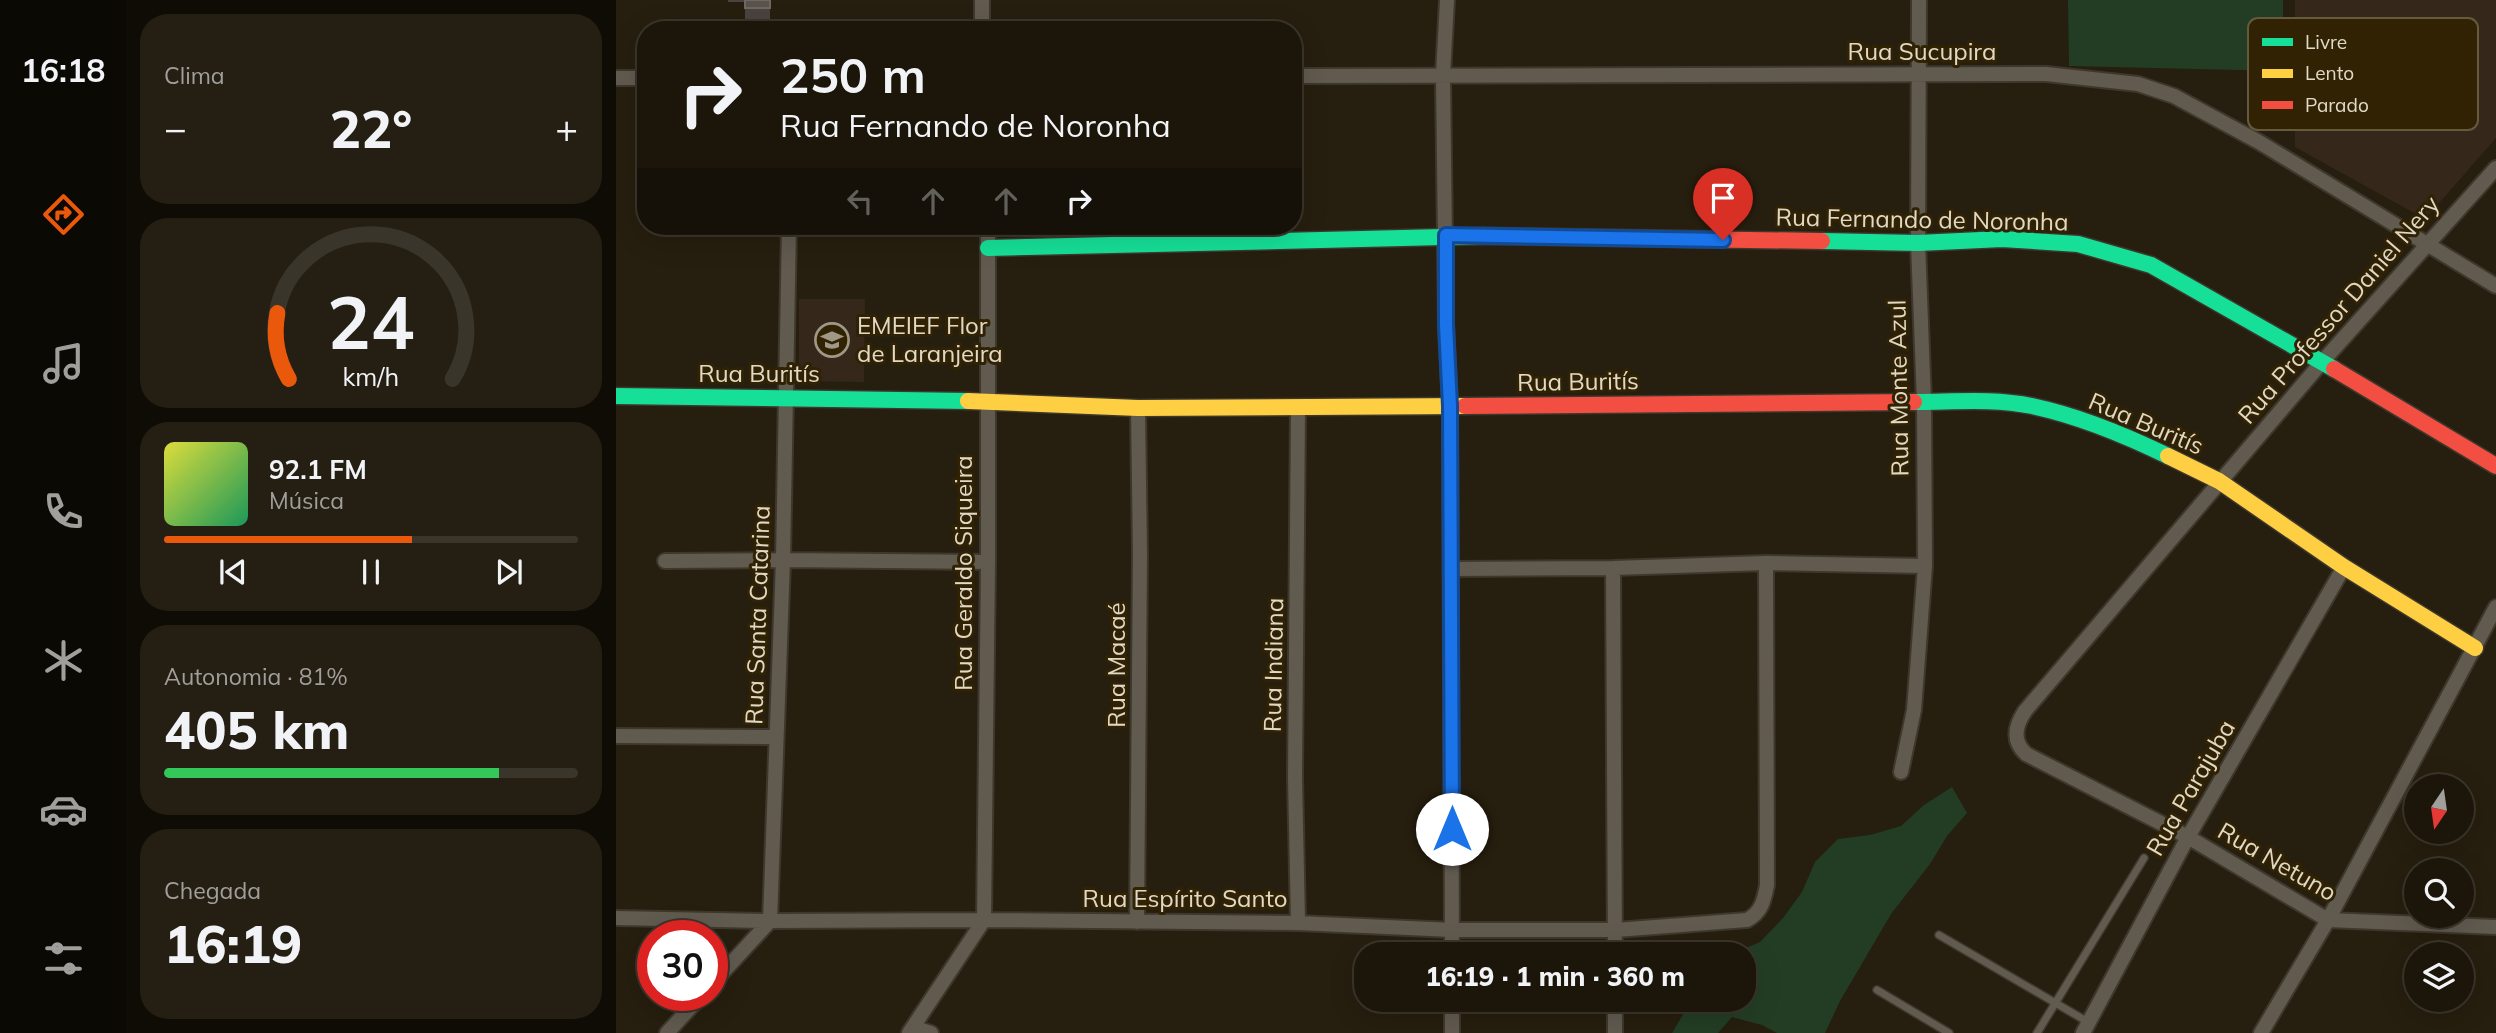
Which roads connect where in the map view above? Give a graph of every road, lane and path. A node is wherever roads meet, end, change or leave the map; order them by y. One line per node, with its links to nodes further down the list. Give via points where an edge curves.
1 (982, 0): 4 (street)
2 (1447, 0): 5 (street)
3 (1919, 0): 7 (street, Rua Monte Azul)
4 (982, 21)
5 (1443, 75): 6 (street, Rua Sucupira); 7 (street, Rua Sucupira); 13 (street)
6 (1302, 76)
7 (1919, 76): 14 (street, Rua Monte Azul); 15 (street, Rua Sucupira, via 2046,74 2138,84 2174,96 2259,142)
8 (616, 78): 9 (street)
9 (637, 78)
10 (2496, 168): 15 (street, Rua Professor Daniel Nery)
11 (789, 235): 20 (street, Rua Santa Catarina)
12 (988, 235): 16 (street, Rua Geraldo Siqueira)
13 (1446, 235): 14 (street, Rua Fernando de Noronha); 16 (street, Rua Fernando de Noronha); 23 (street)
14 (1917, 243): 18 (street, Rua Fernando de Noronha, via 2052,242 2127,257 2151,265); 22 (street, Rua Monte Azul)
15 (2428, 244): 17 (street, Rua Sucupira); 18 (street, Rua Professor Daniel Nery)
16 (988, 247): 21 (street, Rua Geraldo Siqueira)
17 (2496, 286)
18 (2322, 362): 26 (street, Rua Fernando de Noronha); 27 (street, Rua Professor Daniel Nery)
19 (616, 396): 20 (street, Rua Buritís)
20 (787, 397): 21 (street, Rua Buritís); 28 (street, Rua Santa Catarina)
21 (986, 401): 24 (street, Rua Buritís); 30 (street, Rua Geraldo Siqueira)
22 (1924, 402): 23 (street, Rua Buritís); 27 (street, Rua Buritís, via 2007,403 2063,414 2120,433); 32 (street, Rua Monte Azul)
23 (1450, 406): 25 (street, Rua Buritís); 35 (street)
24 (1138, 408): 25 (street, Rua Buritís); 48 (street, Rua Macaé)
25 (1298, 408): 49 (street, Rua Indiana)
26 (2496, 466)
27 (2219, 481): 33 (street, Rua Buritís); 40 (street, Rua Professor Daniel Nery, via 2025,711 2016,732)
28 (783, 559): 29 (street); 30 (street); 39 (street, Rua Santa Catarina)
29 (665, 561)
30 (988, 562): 45 (street, Rua Geraldo Siqueira)
31 (1766, 563): 32 (street); 34 (street); 52 (street, Rua Espírito Santo, via 1764,902 1753,917 1739,921)
32 (1925, 566): 41 (street, Rua Monte Azul, via 1917,687)
33 (2344, 567): 37 (street, Rua Buritís); 42 (street, Rua Parajuba)
34 (1613, 568): 35 (street); 52 (street)
35 (1451, 569): 51 (street)
36 (2496, 607): 37 (street)
37 (2475, 648): 46 (street)
38 (616, 736): 39 (street)
39 (776, 737): 47 (street, Rua Santa Catarina)
40 (2019, 747): 42 (street, Rua Netuno)
41 (1901, 772)
42 (2188, 837): 46 (street, Rua Netuno); 62 (street, Rua Parajuba)
43 (2144, 858): 58 (lane)
44 (616, 918): 47 (street, Rua Espírito Santo)
45 (984, 920): 47 (street, Rua Espírito Santo); 48 (street, Rua Espírito Santo); 63 (street)
46 (2329, 920): 50 (street, Rua Netuno); 70 (street)
47 (770, 921): 56 (street)
48 (1136, 922): 49 (street, Rua Espírito Santo)
49 (1298, 923): 51 (street, Rua Espírito Santo)
50 (2496, 927)
51 (1452, 930): 52 (street, Rua Espírito Santo); 54 (street)
52 (1615, 930): 55 (street)
53 (1939, 935): 58 (lane)
54 (1452, 942)
55 (1615, 942)
56 (728, 967)
57 (1877, 990): 68 (lane)
58 (2056, 1004): 62 (lane); 69 (lane)
59 (687, 1011): 64 (street)
60 (1451, 1012): 66 (street)
61 (1615, 1012): 67 (street)
62 (2086, 1028)
63 (912, 1030): 65 (street)
64 (667, 1033)
65 (931, 1033)
66 (1451, 1033)
67 (1615, 1033)
68 (1949, 1033)
69 (2037, 1033)
70 (2261, 1033)

